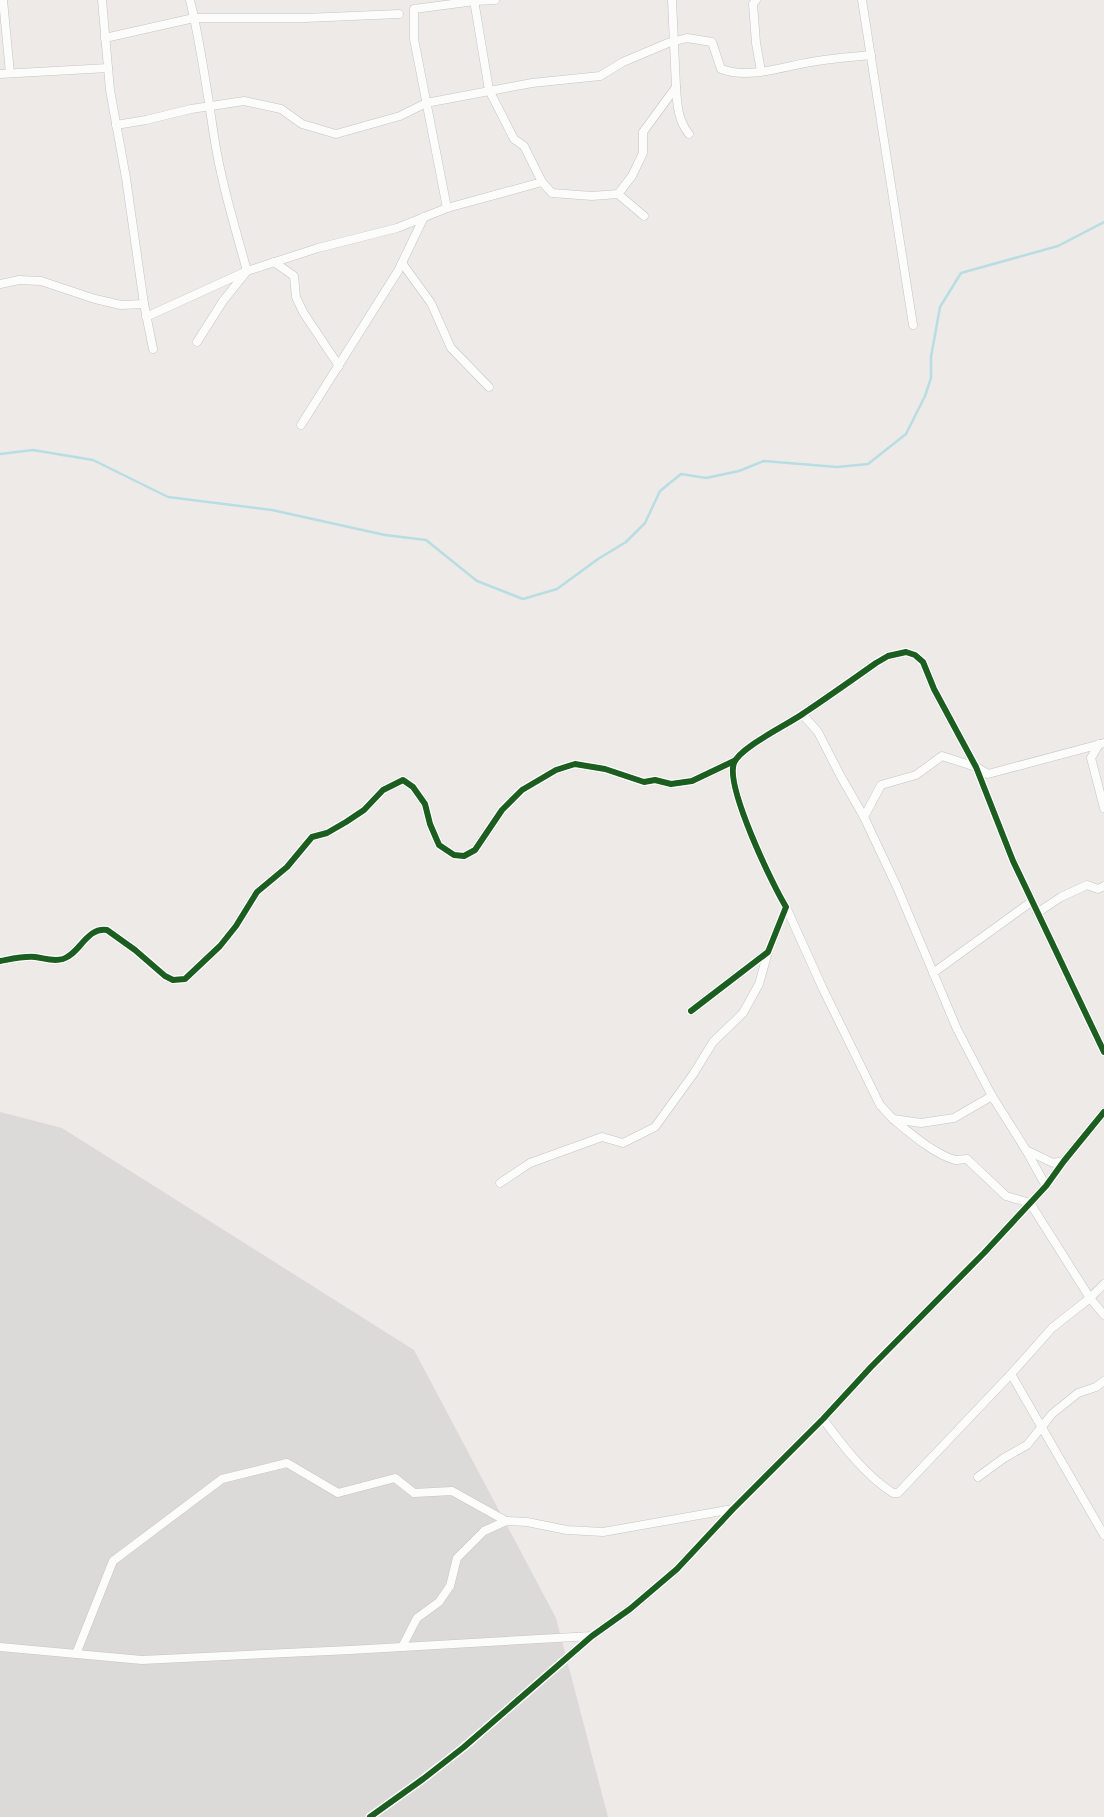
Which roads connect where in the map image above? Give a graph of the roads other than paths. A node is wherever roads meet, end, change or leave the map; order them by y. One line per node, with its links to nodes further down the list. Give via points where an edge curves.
1 (3, 0): 17 (street)
2 (102, 0): 12 (street)
3 (190, 0): 11 (street)
4 (474, 0): 5 (street); 9 (street); 20 (street)
5 (495, 0)
6 (672, 0): 13 (street)
7 (756, 0): 16 (street, via 753,4)
8 (862, 0): 14 (street)
9 (431, 3): 21 (street, via 414,9 414,39)
10 (399, 14): 11 (street)
11 (194, 18): 12 (street); 22 (street)
12 (105, 38): 15 (street)
13 (674, 41): 16 (street, via 687,38 712,42 722,69 733,74); 19 (street); 20 (street, via 623,62 600,76)
14 (871, 54): 16 (street); 36 (street)
15 (108, 68): 17 (street); 23 (street)
16 (761, 71)
17 (10, 73): 18 (street)
18 (0, 74)
19 (676, 87): 24 (street, via 677,105); 26 (street, via 642,132 643,153 632,176)
20 (489, 90): 21 (street); 25 (street, via 514,139 524,146)
21 (426, 103): 22 (street, via 400,116 336,134 302,124 281,109 244,101); 27 (street)
22 (210, 106): 23 (street); 32 (street, via 227,201)
23 (116, 124): 34 (street)
24 (689, 134)
25 (542, 182): 26 (street, via 552,193); 27 (street)
26 (618, 194): 28 (street)
27 (447, 208): 29 (street)
28 (644, 216)
29 (424, 217): 30 (street, via 397,228); 31 (street)
30 (274, 262): 32 (street); 39 (street, via 294,276 296,297 302,312)
31 (402, 263): 39 (street); 40 (street, via 432,302 451,348)
32 (247, 271): 35 (street); 37 (street, via 223,301)
33 (0, 284): 34 (street, via 19,280 41,281 95,300 120,305)
34 (144, 304): 35 (street)
35 (146, 316): 38 (street)
36 (913, 325)
37 (198, 342)
38 (153, 349)
39 (338, 366): 41 (street)
40 (489, 386)
41 (301, 425)
42 (802, 715): 44 (street, via 750,747); 45 (street, via 876,663 901,652 911,652 923,662); 47 (street, via 818,732)
43 (1101, 743): 45 (street, via 988,774); 46 (street, via 1091,758)
44 (734, 761): 50 (street, via 732,781 738,800 764,866); 53 (street, via 692,781 671,784 654,780 644,782 605,769 575,764 562,768 522,790 502,810 475,850 464,856 454,855 439,845 425,804 413,787 403,780 383,790 364,810 346,822 312,837 287,867 257,892 220,946 185,979 173,980 165,976 135,950 102,929 93,932 62,960 27,957)
45 (976, 766): 47 (street, via 942,756 916,775 880,786); 49 (street)
46 (1104, 808)
47 (864, 817): 54 (street)
48 (1104, 886): 51 (street, via 1087,885)
49 (1031, 902): 51 (street); 54 (street)
50 (786, 907): 52 (street); 59 (street, via 880,1105)
51 (1037, 913): 56 (street)
52 (768, 952): 55 (street); 62 (street, via 759,984 743,1013 714,1042 655,1127 623,1143 602,1138 530,1163)
53 (0, 962)
54 (933, 973): 57 (street, via 957,1029)
55 (691, 1011)
56 (1104, 1052)
57 (992, 1096): 59 (street, via 954,1118 921,1123); 60 (street)
58 (1104, 1112): 61 (street)
59 (893, 1119): 64 (street, via 939,1152 957,1160 967,1159 1006,1196)
60 (1026, 1150): 61 (street, via 1053,1163); 63 (street)
61 (1064, 1161): 63 (street)
62 (500, 1182)
63 (1046, 1186): 64 (street)
64 (1030, 1203): 66 (street); 70 (street)
65 (1104, 1284): 66 (street)
66 (1090, 1298): 67 (street); 68 (street, via 1052,1328)
67 (1104, 1315)
68 (1011, 1374): 70 (street, via 898,1493 886,1489 849,1454); 71 (street)
69 (1104, 1381): 71 (street, via 1078,1393)
70 (823, 1420): 73 (street)
71 (1041, 1427): 72 (street, via 1027,1445); 75 (street)
72 (978, 1477)
73 (733, 1509): 74 (street, via 603,1532); 76 (street, via 677,1569)
74 (506, 1521): 78 (street, via 484,1531 457,1558 450,1586 439,1602 417,1618); 79 (street, via 452,1491 414,1493 395,1478 338,1493 287,1463 222,1479 113,1561)
75 (1104, 1535)
76 (592, 1636): 78 (street); 80 (street, via 464,1747)
77 (0, 1647): 79 (street)
78 (402, 1647): 79 (street, via 142,1660)
79 (76, 1654)
80 (370, 1817)

